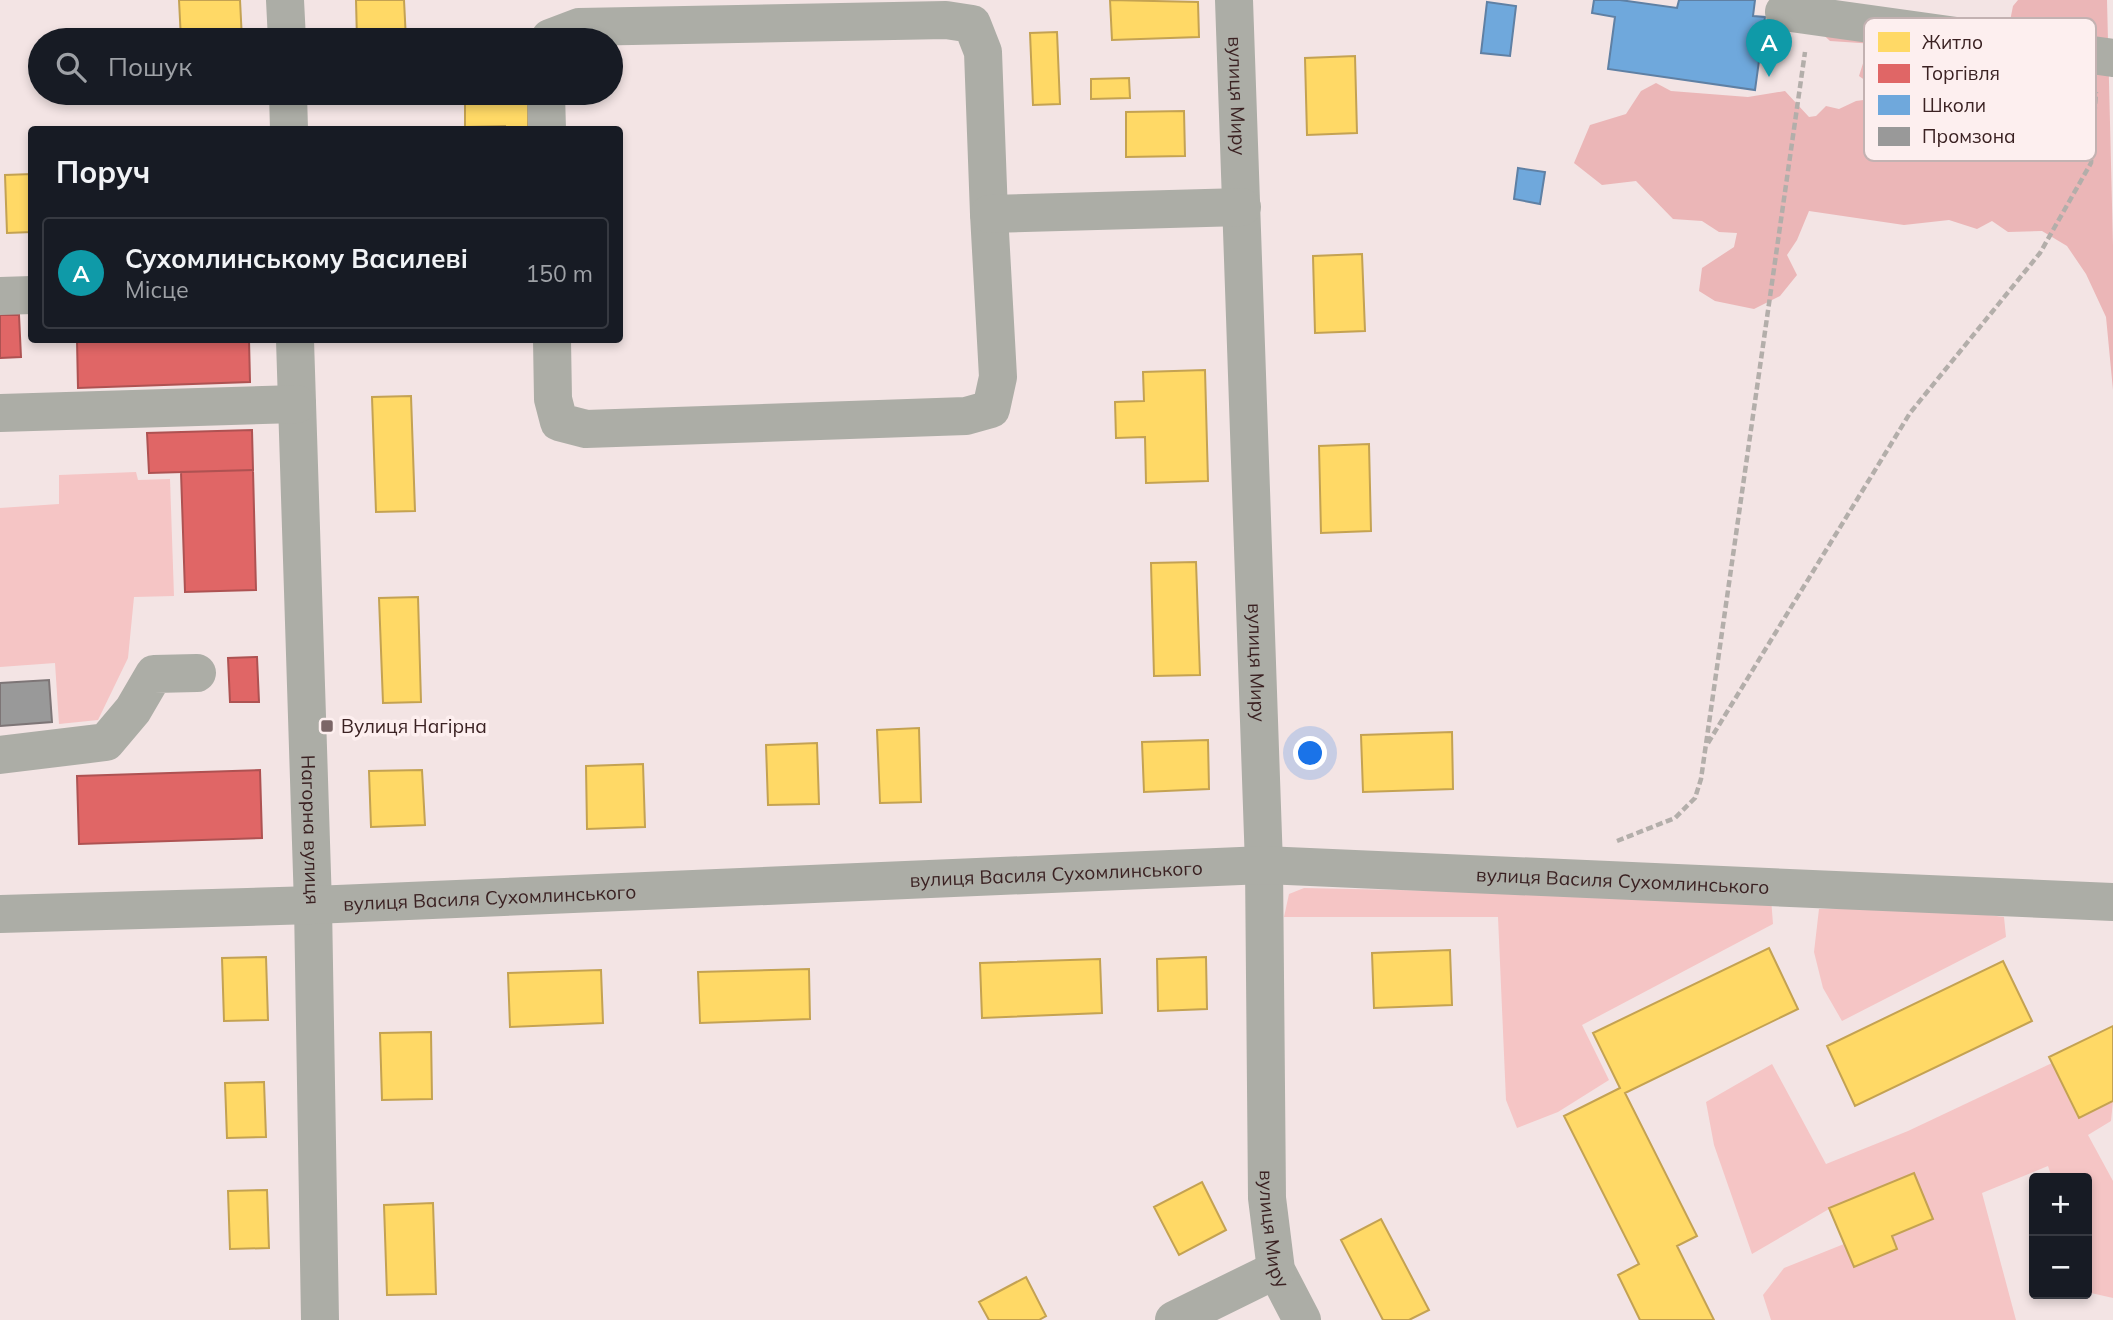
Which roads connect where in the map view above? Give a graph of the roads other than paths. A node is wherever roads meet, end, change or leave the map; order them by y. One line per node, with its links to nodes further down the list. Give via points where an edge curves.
1 (285, 0): 5 (street)
2 (1234, 0): 11 (street, вулиця Миру)
3 (1797, 14): 4 (street)
4 (1864, 23)
5 (286, 28)
6 (576, 28): 12 (street, via 946,20 972,24 983,52)
7 (288, 105): 9 (street)
8 (546, 105): 10 (street)
9 (289, 126)
10 (547, 126)
11 (1242, 207): 12 (street); 21 (street, вулиця Миру)
12 (989, 214): 16 (street, via 998,377 991,409 966,416 586,429 559,422 553,399)
13 (28, 295): 14 (street)
14 (0, 296)
15 (295, 343): 17 (street, Нагорна вулиця)
16 (552, 343)
17 (297, 404): 18 (street); 23 (street, Нагорна вулиця)
18 (0, 413)
19 (197, 673): 20 (street, via 154,674 133,710 106,742)
20 (0, 755)
21 (1264, 865): 22 (street, вулиця Василя Сухомлинського); 23 (street, вулиця Василя Сухомлинського); 25 (street, вулиця Миру, via 1267,1198)
22 (2113, 902)
23 (313, 905): 24 (street, вулиця Василя Сухомлинського); 26 (street, Нагорна вулиця)
24 (0, 914)
25 (1276, 1269): 27 (street); 28 (street, вулиця Миру)
26 (320, 1320)
27 (1174, 1320)
28 (1302, 1320)

